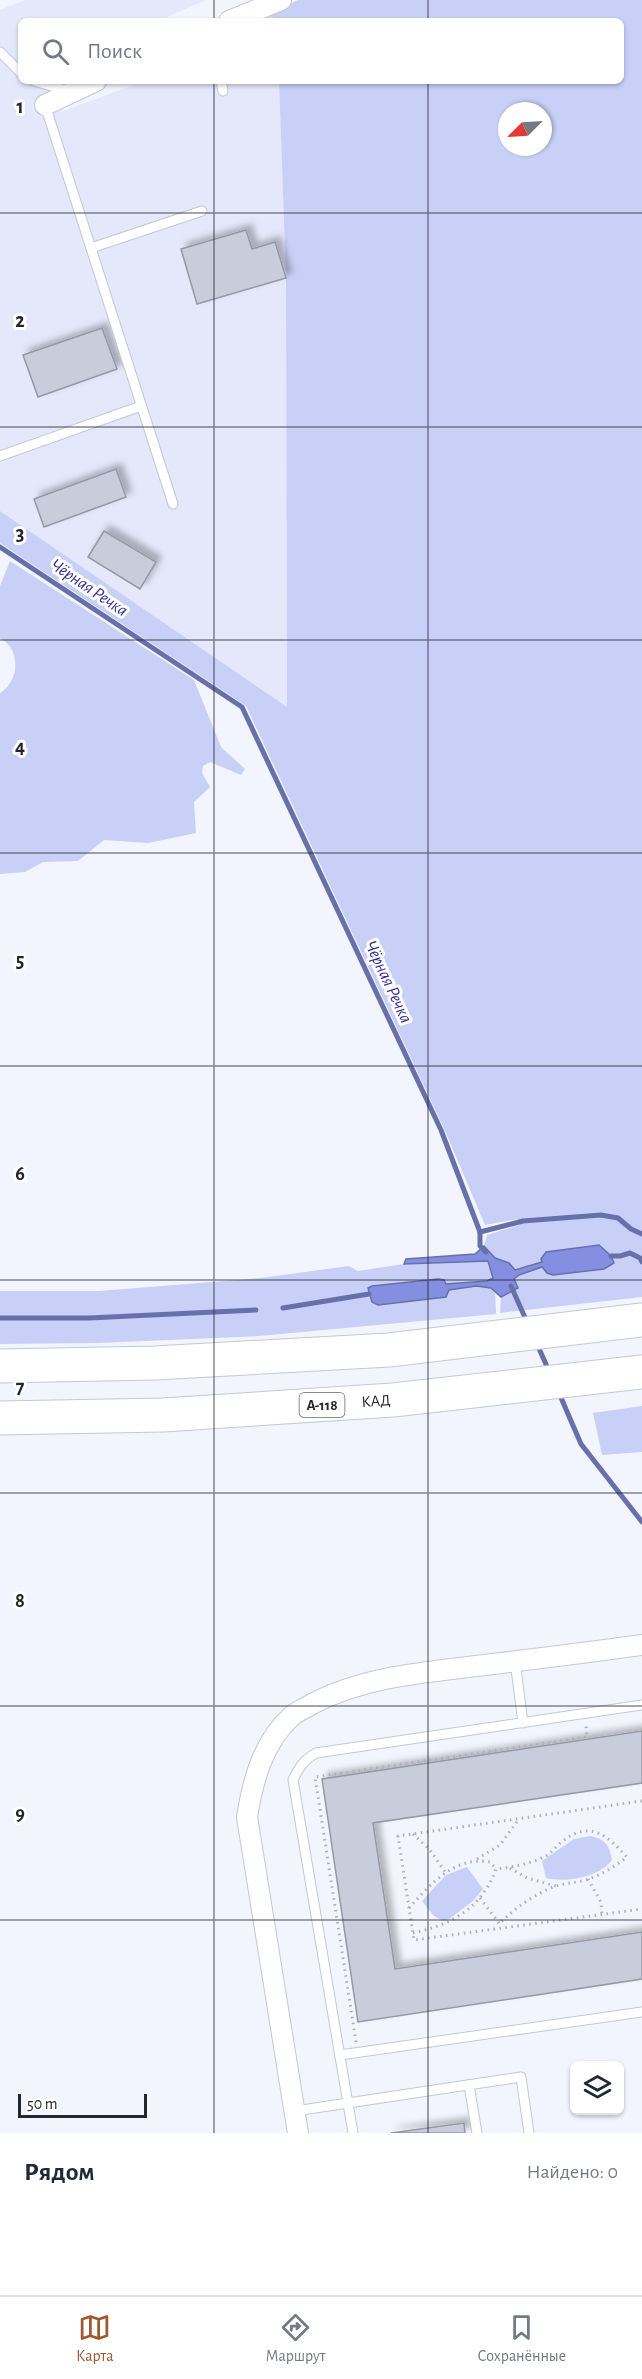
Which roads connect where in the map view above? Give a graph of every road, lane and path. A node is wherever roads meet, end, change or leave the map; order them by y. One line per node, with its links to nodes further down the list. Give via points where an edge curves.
1 (281, 0): 2 (street)
2 (236, 18)
3 (0, 52): 4 (lane)
4 (18, 70)
5 (45, 84): 7 (lane)
6 (90, 84): 7 (street)
7 (73, 92): 8 (street)
8 (45, 105): 10 (lane)
9 (201, 211): 10 (lane)
10 (91, 248): 11 (lane)
11 (141, 406): 12 (lane); 13 (lane)
12 (0, 456)
13 (173, 504)
14 (642, 1320): 15 (highway, via 389,1350 155,1363)
15 (0, 1366)
16 (642, 1372): 17 (highway, КАД / А-118, via 393,1400 163,1415)
17 (0, 1419)
18 (642, 1646): 19 (street)
19 (515, 1661): 21 (lane); 44 (street, via 359,1684 330,1695 293,1714 262,1758 247,1817)
20 (642, 1705): 21 (lane)
21 (523, 1723): 41 (lane, via 316,1753 298,1768 293,1780)
22 (587, 1737): 40 (path, via 315,1777)
23 (642, 1801): 24 (path)
24 (519, 1819): 25 (path); 26 (path, via 500,1845)
25 (413, 1834): 29 (path); 33 (path, via 398,1836)
26 (476, 1860): 28 (path, via 490,1862); 29 (path)
27 (508, 1868): 28 (path); 30 (path, via 546,1856 573,1834 587,1830 610,1839 627,1857); 31 (path, via 526,1878)
28 (496, 1869): 32 (path)
29 (446, 1873): 33 (path)
30 (588, 1879): 31 (path); 35 (path)
31 (556, 1886): 36 (path, via 514,1909)
32 (480, 1898): 36 (path); 38 (path, via 453,1920)
33 (409, 1908): 38 (path)
34 (642, 1909): 35 (path)
35 (602, 1915): 37 (path)
36 (499, 1924): 37 (path)
37 (502, 1928): 38 (path, via 414,1940)
38 (413, 1933)
39 (642, 2012): 40 (lane)
40 (357, 2052): 41 (lane)
41 (340, 2055): 43 (lane)
42 (469, 2085): 43 (lane); 47 (lane); 48 (lane, via 521,2077)
43 (348, 2102): 44 (lane); 46 (lane)
44 (295, 2111): 45 (street)
45 (298, 2133)
46 (353, 2133)
47 (477, 2133)
48 (529, 2133)

